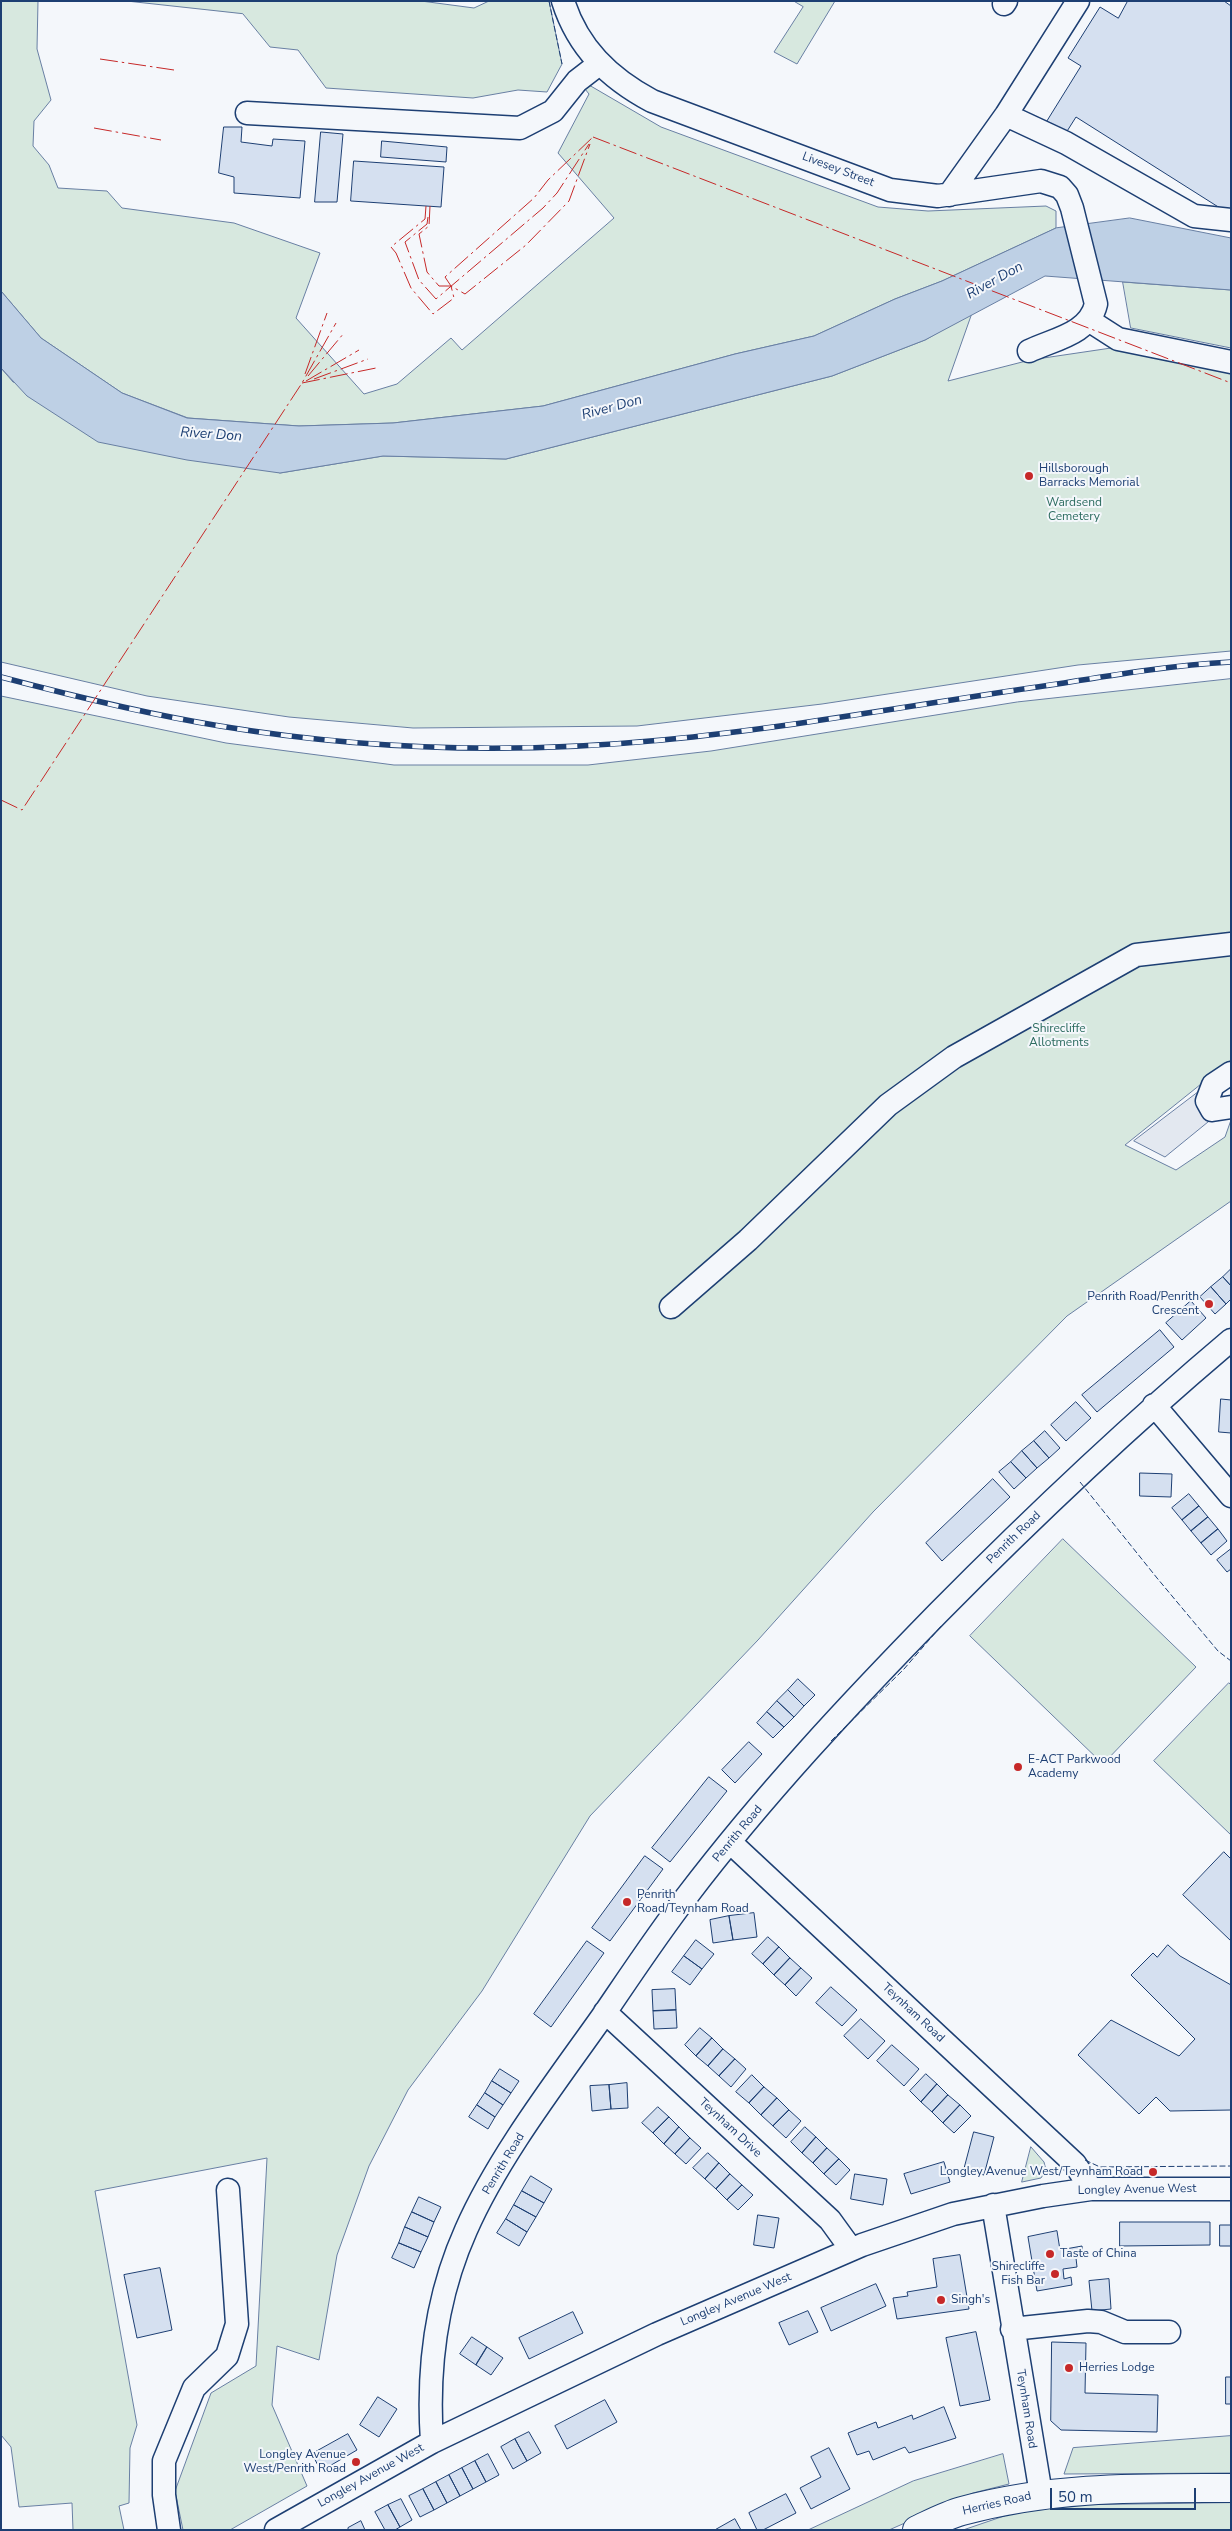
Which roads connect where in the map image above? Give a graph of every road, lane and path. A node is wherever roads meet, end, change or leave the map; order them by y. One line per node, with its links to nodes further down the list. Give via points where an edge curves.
1 (563, 1): 3 (street, Livesey Street, via 580,39)
2 (1076, 2): 5 (street)
3 (599, 64): 4 (street, via 577,81 553,111 520,128); 6 (street, Livesey Street, via 620,82 652,101 890,190)
4 (246, 113)
5 (1006, 116): 6 (street); 7 (street, via 1066,143 1194,216)
6 (949, 195): 8 (street, Livesey Street, via 1041,181 1060,187 1072,208 1094,288 1096,304)
7 (1231, 220)
8 (1090, 321): 9 (street, via 1076,331); 10 (street, via 1118,339)
9 (1029, 351)
10 (1231, 362)
11 (1231, 944): 14 (street, via 1136,955 954,1058 888,1105 748,1240)
12 (1231, 1073): 13 (street, via 1213,1085 1207,1101 1212,1110)
13 (1231, 1107)
14 (671, 1307)
15 (1231, 1340): 16 (street, Penrith Road)
16 (1154, 1405): 17 (street); 18 (street, Penrith Road, via 993,1558 861,1691)
17 (1231, 1496)
18 (730, 1842): 19 (street, Penrith Road, via 686,1896); 22 (street, Teynham Road, via 1075,2164)
19 (605, 2012): 24 (street, Teynham Drive, via 830,2220); 27 (street, Penrith Road, via 495,2175 466,2229 447,2282 433,2348 429,2397)
20 (1231, 2189): 22 (street, Longley Avenue West)
21 (228, 2190): 30 (street, via 238,2324 227,2356 194,2388 164,2461)
22 (1091, 2190): 23 (street, Longley Avenue West)
23 (994, 2205): 24 (street, Longley Avenue West, via 953,2214); 25 (street, Teynham Road)
24 (851, 2249): 27 (street, Longley Avenue West, via 657,2334)
25 (1012, 2329): 26 (street, via 1088,2320 1125,2332); 29 (street, Teynham Road)
26 (1169, 2332)
27 (432, 2442): 31 (street, Longley Avenue West)
28 (1231, 2488): 29 (main road, Herries Road, via 1081,2489)
29 (1040, 2494): 32 (main road, Herries Road, via 961,2511)
30 (168, 2530)
31 (276, 2530)
32 (917, 2530)

